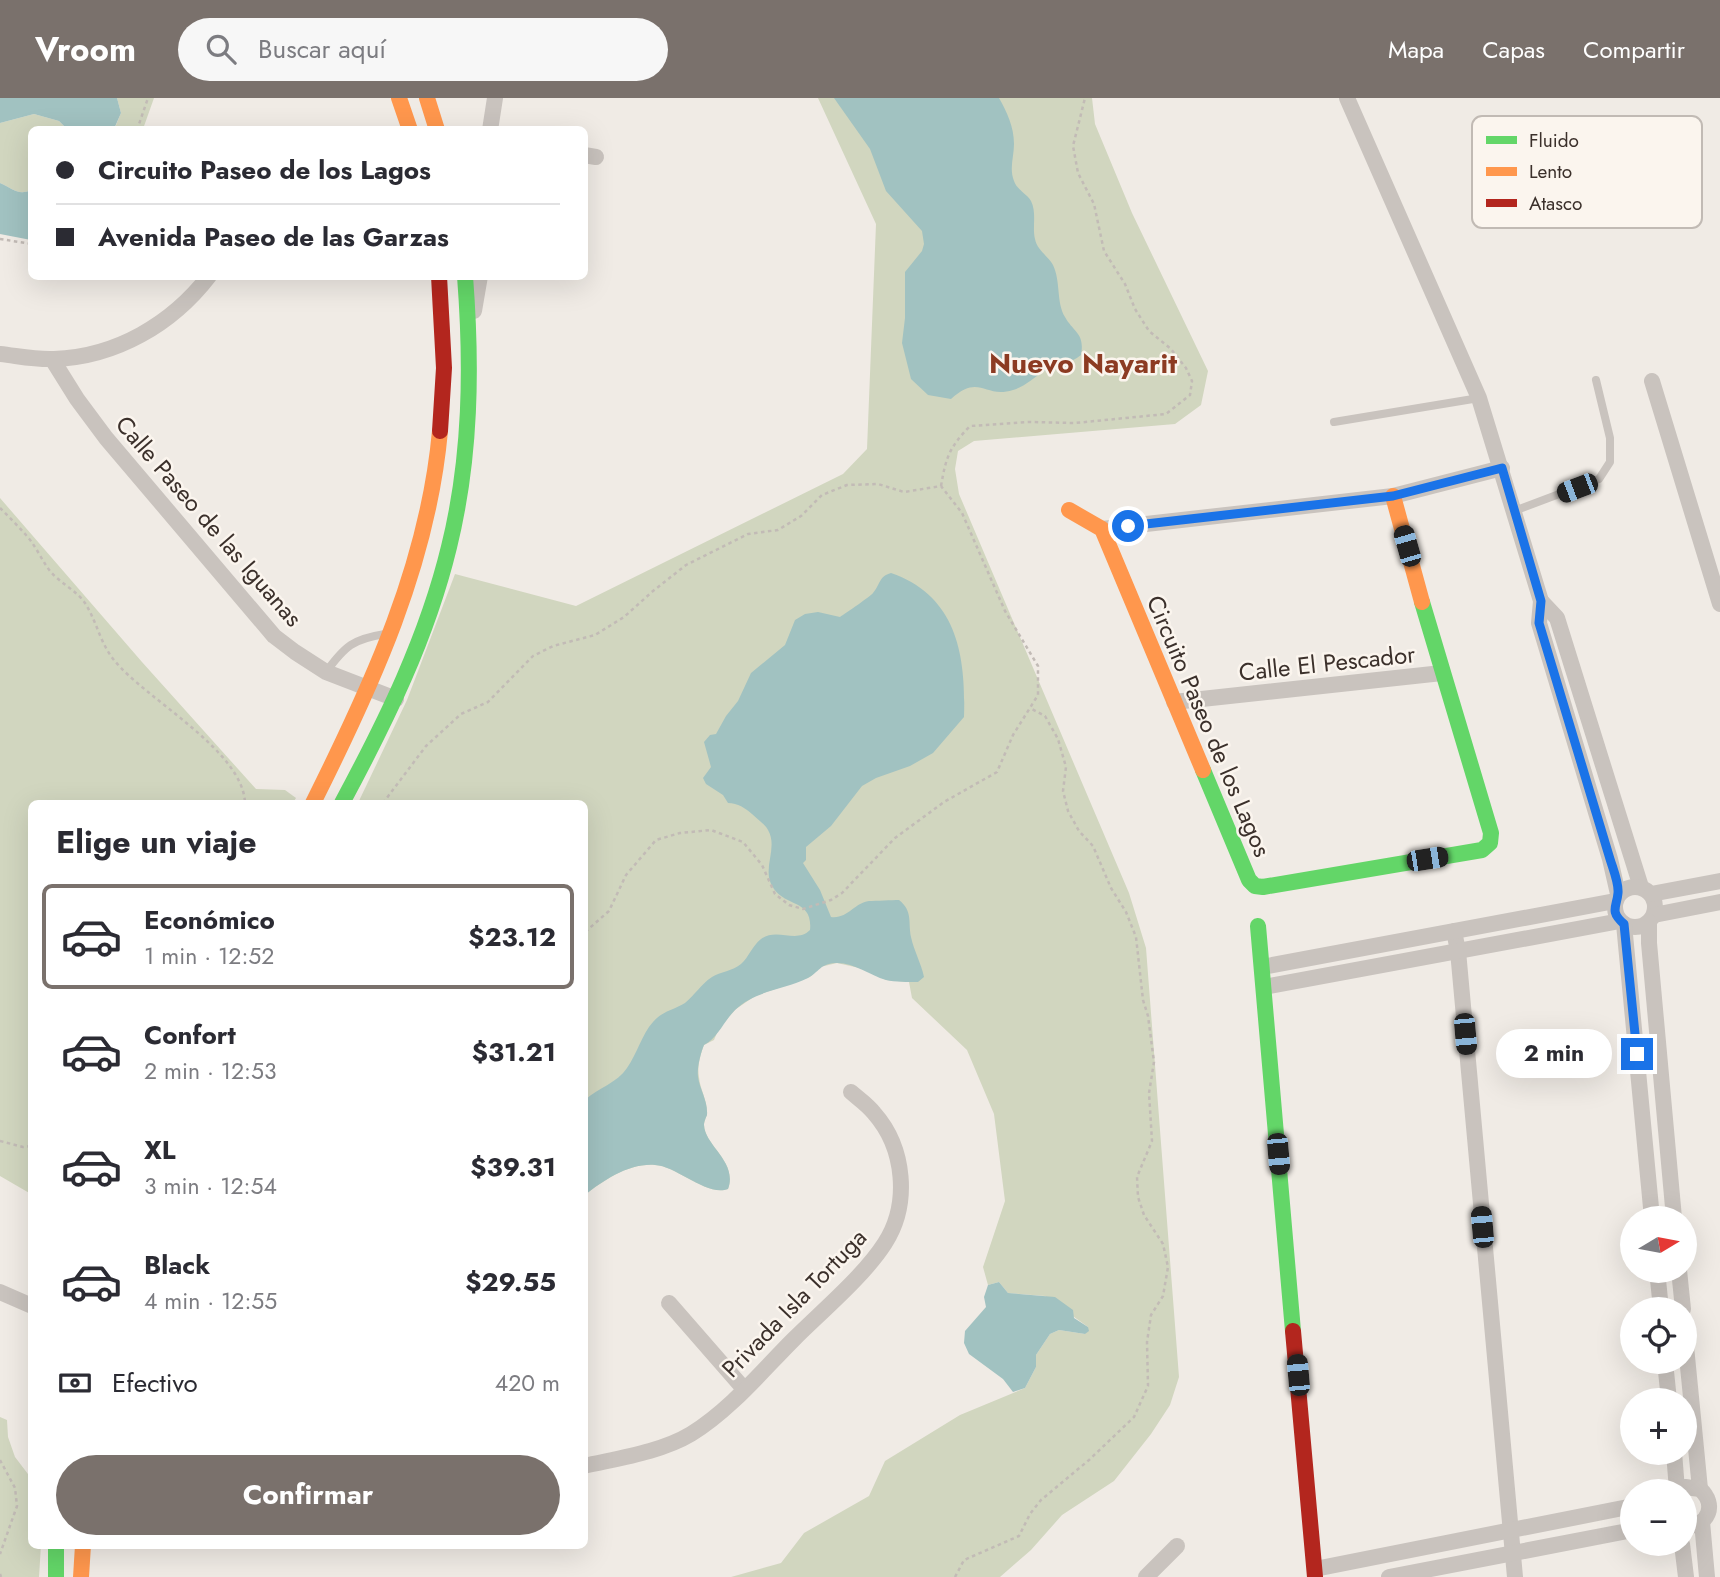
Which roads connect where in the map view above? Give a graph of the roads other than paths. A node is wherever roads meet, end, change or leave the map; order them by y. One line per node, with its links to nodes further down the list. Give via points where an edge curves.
1 (399, 98): 5 (street)
2 (428, 98): 6 (street)
3 (495, 98): 7 (street)
4 (1347, 98): 17 (street)
5 (409, 126)
6 (436, 126)
7 (490, 126)
8 (206, 280): 14 (street, via 157,328 94,353)
9 (439, 280): 19 (street, via 443,399)
10 (466, 280): 12 (street)
11 (479, 280): 12 (street)
12 (471, 334): 20 (street)
13 (0, 354): 14 (street)
14 (52, 359): 29 (street, Calle Paseo de las Iguanas, via 106,438 274,636)
15 (1597, 380): 24 (lane, via 1610,462 1599,480)
16 (1652, 381): 27 (street)
17 (1479, 398): 18 (lane); 21 (street)
18 (1334, 422)
19 (436, 458): 20 (street); 28 (street, via 415,566)
20 (464, 463): 32 (street, via 440,583)
21 (1502, 468): 22 (street); 24 (street)
22 (1393, 496): 25 (street); 30 (street, Circuito Paseo de los Lagos)
23 (1069, 510): 25 (street)
24 (1514, 511): 26 (street)
25 (1102, 529): 33 (street, Circuito Paseo de los Lagos)
26 (1541, 601): 37 (street, via 1557,618); 38 (street, via 1539,623 1610,859)
27 (1720, 604)
28 (392, 633): 29 (lane, via 365,637 343,649); 31 (street)
29 (326, 672): 31 (street, Calle Paseo de las Iguanas)
30 (1443, 673): 33 (street, Calle El Pescador); 33 (street, Circuito Paseo de los Lagos, via 1491,832 1490,844 1482,850 1263,887 1249,880)
31 (370, 688): 32 (street, Calle Paseo de las Iguanas); 34 (street)
32 (396, 699): 35 (street)
33 (1174, 702)
34 (314, 800)
35 (344, 800)
36 (1720, 881): 37 (street)
37 (1646, 891): 38 (street, via 1625,889); 40 (street, via 1655,904)
38 (1617, 897): 41 (street, via 1616,915); 43 (street)
39 (1720, 902): 40 (street)
40 (1651, 918): 41 (street, via 1641,926); 49 (street, via 1648,943)
41 (1622, 922): 44 (street); 48 (street)
42 (1258, 926): 45 (street)
43 (1454, 931): 44 (street); 45 (street)
44 (1458, 951): 46 (street); 62 (street)
45 (1262, 967): 46 (street)
46 (1264, 987): 69 (street)
47 (851, 1092): 54 (street, Privada Isla Tortuga, via 874,1113 895,1149 901,1187 894,1224 864,1268)
48 (1651, 1206)
49 (1673, 1206)
50 (0, 1292): 52 (street)
51 (668, 1303): 54 (street)
52 (28, 1304)
53 (1689, 1374): 58 (street)
54 (744, 1388): 55 (street, Privada Isla Tortuga, via 691,1434 654,1449)
55 (588, 1465)
56 (1720, 1488): 58 (street)
57 (1697, 1489): 58 (street)
58 (1702, 1490): 60 (street)
59 (1620, 1509): 62 (street)
60 (1711, 1513): 61 (street); 76 (street)
61 (1697, 1525)
62 (1509, 1531): 67 (street); 69 (street)
63 (1620, 1532): 67 (street)
64 (1177, 1546): 72 (street)
65 (57, 1549): 70 (street)
66 (83, 1549): 71 (street)
67 (1513, 1553): 73 (street); 74 (street)
68 (1683, 1556): 75 (street)
69 (1315, 1573)
70 (56, 1577)
71 (81, 1577)
72 (1146, 1577)
73 (1389, 1577)
74 (1515, 1577)
75 (1686, 1577)
76 (1707, 1577)

